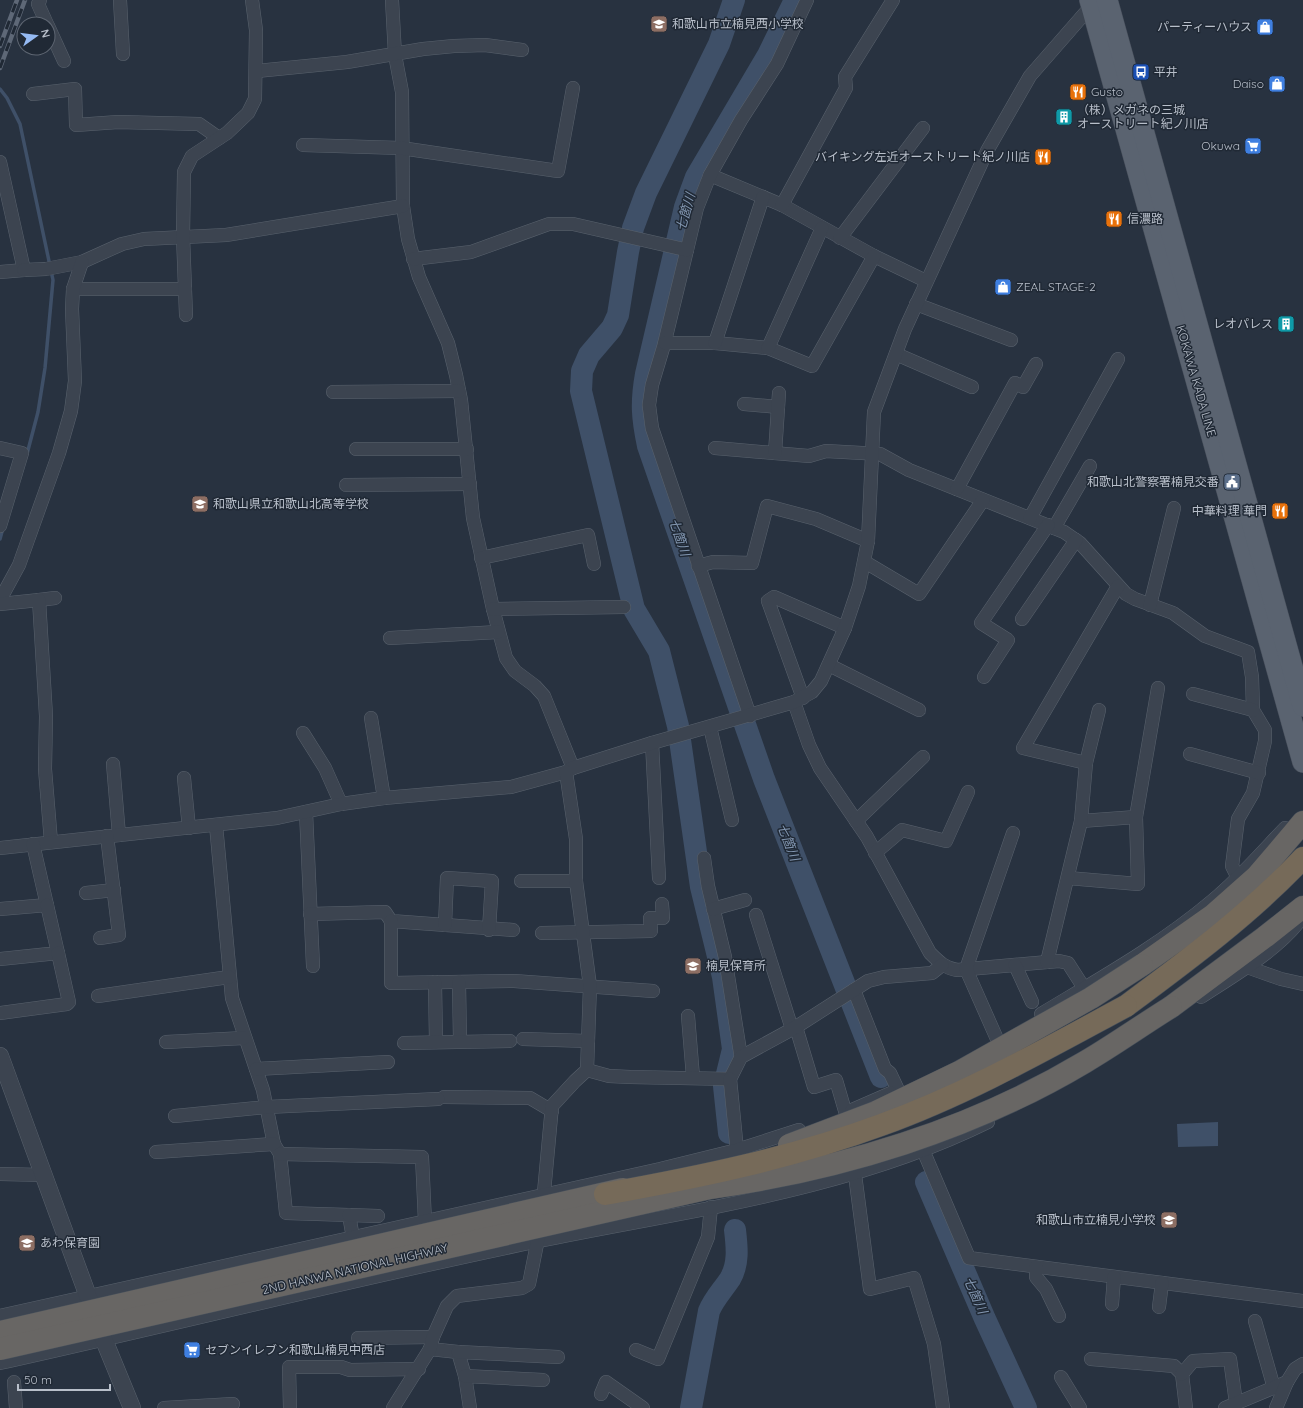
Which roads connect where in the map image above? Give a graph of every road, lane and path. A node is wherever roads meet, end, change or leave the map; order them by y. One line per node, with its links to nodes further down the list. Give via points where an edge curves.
1 (40, 0): 8 (street, via 38,4)
2 (120, 0): 11 (street)
3 (252, 0): 14 (street)
4 (392, 0): 12 (street)
5 (807, 0): 22 (street, via 777,64)
6 (893, 0): 24 (street, via 845,77 846,88)
7 (1096, 1): 35 (street, via 1030,76 987,151); 91 (main road, KOKAWA KADA LINE); 102 (main road, KOKAWA KADA LINE)
8 (43, 16)
9 (56, 44): 13 (street)
10 (522, 50): 12 (street, via 485,45 423,49)
11 (123, 54)
12 (395, 55): 14 (street); 20 (street, via 402,92)
13 (64, 61)
14 (257, 71): 18 (street, via 255,99 248,113)
15 (573, 88): 20 (street, via 558,171)
16 (33, 94): 18 (street, via 75,89 76,125 118,122 199,124)
17 (923, 128): 28 (street)
18 (220, 138): 27 (street, via 192,156 184,172)
19 (303, 145): 20 (street)
20 (401, 148): 25 (street)
21 (0, 162): 33 (street)
22 (710, 175): 23 (street); 29 (street)
23 (762, 197): 24 (street); 42 (street)
24 (782, 205): 26 (street)
25 (403, 206): 27 (street, via 226,235); 31 (street)
26 (822, 228): 28 (street); 43 (street)
27 (183, 236): 32 (street, via 144,239 122,244); 37 (street)
28 (840, 238): 30 (street)
29 (680, 249): 31 (street, via 573,224 550,224 471,252); 41 (street)
30 (874, 256): 35 (street); 43 (street, via 812,366)
31 (413, 259): 48 (street, via 448,343)
32 (82, 262): 33 (street); 36 (street)
33 (24, 270): 34 (street)
34 (0, 272)
35 (926, 281): 38 (street)
36 (73, 289): 37 (street); 76 (street, via 75,381 71,410 60,453 19,565)
37 (185, 289): 39 (street)
38 (916, 304): 40 (street); 44 (street)
39 (186, 315)
40 (1011, 340)
41 (665, 343): 42 (street); 73 (street, via 652,385 649,405 652,428)
42 (715, 343): 43 (street)
43 (768, 348)
44 (896, 354): 47 (street); 58 (street, via 874,412)
45 (1118, 359): 65 (street)
46 (1036, 364): 62 (street, via 1023,387 1015,383)
47 (972, 387)
48 (459, 390): 49 (street); 54 (street)
49 (333, 392)
50 (779, 393): 52 (street)
51 (744, 404): 52 (street)
52 (778, 407): 57 (street)
53 (0, 448): 66 (street, via 22,453)
54 (467, 448): 56 (street); 60 (street)
55 (716, 448): 57 (street)
56 (356, 449)
57 (775, 453): 58 (street, via 809,456 826,451)
58 (872, 454): 62 (street, via 880,454 909,470); 69 (street)
59 (1090, 466): 67 (street)
60 (470, 484): 61 (street); 70 (street, via 473,518)
61 (346, 485)
62 (957, 489): 63 (street)
63 (983, 500): 65 (street); 71 (street, via 920,594)
64 (1174, 508): 79 (street)
65 (1030, 518): 67 (street)
66 (0, 526)
67 (1051, 526): 68 (street); 87 (street, via 981,623 1008,640)
68 (1076, 540): 74 (street, via 1100,563); 82 (street)
69 (868, 541): 71 (street); 73 (street, via 816,519 767,506 752,563 713,562)
70 (481, 558): 72 (street, via 588,535); 81 (street)
71 (865, 562): 83 (street)
72 (594, 564)
73 (698, 566): 95 (street)
74 (1118, 586): 79 (street, via 1135,599); 103 (street, via 1023,748)
75 (55, 598): 77 (street)
76 (0, 600)
77 (39, 600): 78 (street); 122 (street, via 46,716 45,769)
78 (0, 604)
79 (1150, 605): 94 (street, via 1173,613 1205,636 1248,652)
80 (624, 607): 81 (street)
81 (493, 609): 84 (street)
82 (1022, 619)
83 (845, 628): 86 (street); 90 (street, via 774,597 768,601)
84 (498, 632): 85 (street); 105 (street, via 506,658 515,671 544,696)
85 (390, 638)
86 (829, 665): 90 (street, via 812,692); 92 (street)
87 (984, 677)
88 (1158, 688): 113 (street)
89 (1193, 694): 94 (street)
90 (799, 700): 95 (street); 115 (street, via 809,745 820,768)
91 (1303, 706)
92 (919, 710)
93 (1099, 710): 103 (street)
94 (1253, 710): 106 (street, via 1265,730)
95 (746, 717): 97 (street)
96 (371, 718): 109 (street)
97 (710, 727): 99 (street); 114 (street)
98 (303, 733): 110 (street, via 325,768)
99 (652, 742): 105 (street); 128 (street)
100 (1190, 754): 106 (street)
101 (922, 757): 115 (street)
102 (1303, 762)
103 (1086, 763): 116 (street)
104 (112, 764): 121 (street)
105 (570, 770): 109 (street, via 511,787); 132 (street, via 576,839)
106 (1259, 773): 130 (street, via 1253,792 1238,819 1232,866)
107 (184, 778): 119 (street)
108 (968, 792): 125 (street, via 946,842 902,830)
109 (384, 798): 110 (street)
110 (341, 804): 111 (street)
111 (306, 812): 118 (street); 141 (street)
112 (1303, 812): 130 (street, via 1296,816)
113 (1136, 816): 116 (street); 129 (street, via 1138,884)
114 (732, 820)
115 (856, 821): 125 (street)
116 (1081, 821): 129 (street)
117 (1303, 822): 200 (highway, 2ND HANWA NATIONAL HIGHWAY, bridge, via 1257,876 1213,915 1091,998 960,1072 876,1112 785,1147)
118 (216, 825): 119 (street); 159 (street)
119 (189, 828): 121 (street)
120 (1013, 833): 158 (street)
121 (113, 835): 122 (street); 133 (street)
122 (51, 842): 123 (street)
123 (33, 844): 124 (street); 136 (street)
124 (0, 848)
125 (875, 853): 154 (street, via 930,953)
126 (704, 858): 140 (street)
127 (1303, 858): 169 (highway, via 1240,919)
128 (660, 878)
129 (1068, 878): 153 (street)
130 (1238, 878): 164 (street, via 1165,936)
131 (521, 881): 132 (street)
132 (576, 881): 149 (street)
133 (114, 890): 134 (street); 150 (street, via 119,935)
134 (86, 893)
135 (745, 900): 140 (street)
136 (47, 904): 139 (street); 151 (street)
137 (662, 904): 149 (street, via 663,918 650,918 651,931)
138 (1303, 907): 201 (highway, 2ND HANWA NATIONAL HIGHWAY, bridge, via 1171,1007 1084,1063 1014,1100 919,1139 825,1166 743,1183)
139 (0, 909)
140 (713, 909): 181 (street, via 725,956)
141 (310, 914): 144 (street, via 385,912); 156 (street)
142 (756, 914): 172 (street)
143 (1303, 916): 157 (street, via 1294,929)
144 (390, 921): 145 (street); 160 (street, via 391,983)
145 (445, 925): 146 (street); 146 (street, via 447,878 492,881)
146 (489, 930): 147 (street)
147 (513, 930)
148 (542, 933): 149 (street)
149 (582, 933): 163 (street)
150 (100, 938)
151 (58, 953): 152 (street); 170 (street, via 69,1002)
152 (0, 959)
153 (1048, 962): 155 (street); 164 (street, via 1068,963)
154 (942, 965): 158 (street); 166 (street, via 932,973 868,981)
155 (1015, 965): 158 (street); 168 (street)
156 (313, 966)
157 (1247, 967): 162 (street); 194 (street, via 1083,1075 953,1140)
158 (966, 969): 174 (street)
159 (229, 977): 167 (street); 173 (street, via 232,998)
160 (435, 982): 161 (street); 176 (street)
161 (459, 982): 163 (street, via 514,981); 177 (street)
162 (1303, 984)
163 (590, 986): 165 (street); 178 (street)
164 (1084, 988): 174 (street)
165 (653, 991)
166 (850, 992): 172 (street); 187 (street, via 885,1069 890,1073)
167 (98, 996)
168 (1032, 1002)
169 (1126, 1006): 200 (highway, bridge, via 1025,1061 936,1103 881,1125 819,1146 696,1178); 201 (highway, bridge, via 1034,1068 976,1098 884,1135)
170 (0, 1012)
171 (688, 1016): 185 (street)
172 (794, 1028): 181 (street); 190 (street, via 814,1087 836,1080)
173 (244, 1038): 175 (street); 183 (street)
174 (997, 1039): 187 (street)
175 (166, 1042)
176 (436, 1042): 177 (street); 179 (street)
177 (460, 1042): 178 (street)
178 (588, 1042): 184 (street)
179 (404, 1043)
180 (0, 1056): 198 (street)
181 (740, 1057): 186 (street)
182 (388, 1062): 183 (street)
183 (256, 1069): 188 (street)
184 (587, 1070): 185 (street, via 609,1076); 189 (street, via 552,1106)
185 (693, 1077): 186 (street)
186 (726, 1078): 193 (street)
187 (898, 1090): 190 (street)
188 (267, 1107): 189 (street, via 441,1098 530,1098); 191 (street); 192 (street)
189 (552, 1111): 199 (street)
190 (847, 1113): 193 (street, via 777,1139); 197 (street)
191 (175, 1116)
192 (277, 1149): 195 (street); 202 (street, via 286,1213); 204 (street, via 422,1157)
193 (737, 1150): 199 (street)
194 (923, 1150): 197 (street); 207 (street, via 970,1258)
195 (156, 1152)
196 (0, 1174): 198 (street)
197 (855, 1174): 201 (street, via 792,1191); 246 (street, via 870,1289 914,1278 934,1344)
198 (44, 1175): 210 (street)
199 (545, 1194): 204 (street); 206 (street)
200 (605, 1194): 217 (highway, 2ND HANWA NATIONAL HIGHWAY, bridge)
201 (710, 1198): 206 (street); 221 (highway, 2ND HANWA NATIONAL HIGHWAY, bridge); 222 (street, via 708,1237 658,1359)
202 (349, 1215): 203 (street); 205 (street)
203 (378, 1216)
204 (425, 1222): 205 (street)
205 (353, 1238): 210 (street)
206 (538, 1241): 219 (street); 220 (street, via 529,1284 522,1288 457,1296 447,1306)
207 (1036, 1267): 208 (street); 215 (street, via 1036,1277 1046,1289)
208 (1114, 1277): 209 (street); 212 (street)
209 (1162, 1283): 211 (street); 213 (street)
210 (88, 1298): 214 (street); 219 (street)
211 (1303, 1301)
212 (1112, 1304)
213 (1159, 1307)
214 (0, 1316)
215 (1059, 1316)
216 (1255, 1321): 235 (street)
217 (0, 1332)
218 (358, 1338): 220 (street)
219 (104, 1340): 226 (street); 240 (street)
220 (431, 1343): 223 (street); 228 (street)
221 (0, 1349)
222 (636, 1350)
223 (458, 1352): 224 (street); 230 (street)
224 (558, 1357)
225 (1091, 1359): 229 (street, via 1174,1366)
226 (0, 1363)
227 (1303, 1364): 234 (street)
228 (419, 1370): 242 (street, via 289,1367); 243 (street)
229 (1182, 1374): 238 (street, via 1193,1361 1230,1358); 248 (street)
230 (465, 1376): 232 (street); 244 (street)
231 (1061, 1377): 247 (street)
232 (544, 1380)
233 (14, 1382): 239 (street)
234 (1287, 1382): 235 (street); 249 (street)
235 (1274, 1388): 238 (street)
236 (601, 1394): 245 (street, via 606,1382)
237 (233, 1404): 241 (street)
238 (1231, 1405)
239 (16, 1408)
240 (132, 1408)
241 (164, 1408)
242 (290, 1408)
243 (393, 1408)
244 (470, 1408)
245 (643, 1408)
246 (943, 1408)
247 (1080, 1408)
248 (1186, 1408)
249 (1276, 1408)

